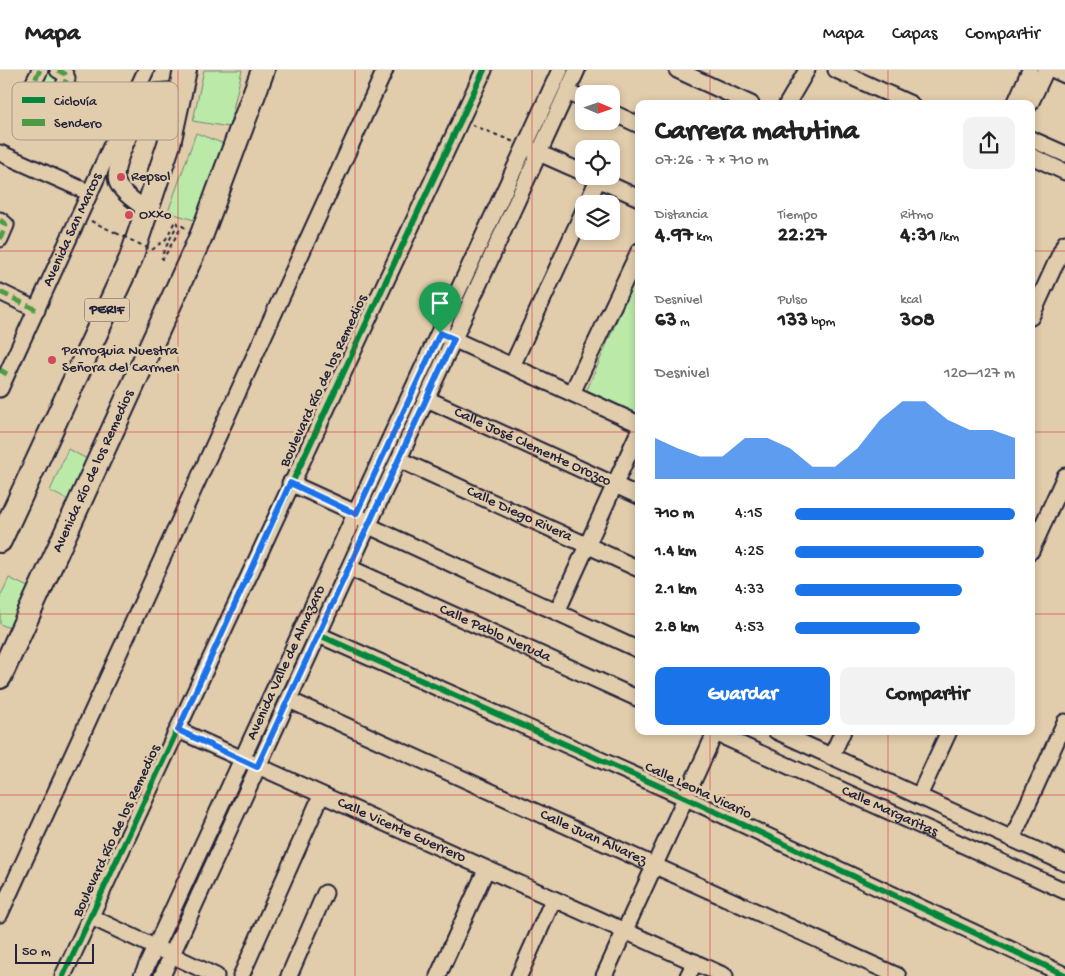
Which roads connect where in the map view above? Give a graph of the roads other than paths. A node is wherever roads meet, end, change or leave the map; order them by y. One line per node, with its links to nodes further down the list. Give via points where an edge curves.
1 (40, 70): 17 (street)
2 (58, 70): 18 (street, via 67,76)
3 (146, 70): 19 (street, Avenida San Marcos)
4 (262, 70): 77 (highway, Avenida Río de los Remedios, via 202,234)
5 (386, 70): 100 (street)
6 (484, 70): 64 (street, Boulevard Río de los Remedios)
7 (560, 70): 34 (street)
8 (576, 70): 20 (street)
9 (677, 70): 22 (street)
10 (807, 70): 23 (street)
11 (836, 70): 24 (street)
12 (1046, 70): 26 (street)
13 (1054, 70): 15 (street)
14 (1027, 71): 25 (street)
15 (1065, 75)
16 (183, 80): 27 (highway, PERIF)
17 (34, 82)
18 (65, 82)
19 (141, 82)
20 (566, 92): 21 (street); 34 (street)
21 (575, 96)
22 (742, 100)
23 (789, 100)
24 (902, 100)
25 (1016, 100)
26 (1032, 100)
27 (178, 103)
28 (620, 116): 29 (street)
29 (635, 123)
30 (114, 140): 40 (street, Avenida San Marcos)
31 (128, 140): 41 (street, via 118,163)
32 (170, 140): 45 (highway, PERIF)
33 (1035, 141): 36 (street)
34 (532, 150): 38 (street); 54 (street)
35 (0, 153): 43 (street)
36 (1065, 154)
37 (1035, 158): 39 (street)
38 (575, 169)
39 (1065, 172)
40 (98, 176): 41 (street); 43 (street, Avenida San Marcos)
41 (116, 177): 45 (street, via 118,184)
42 (610, 185): 44 (street)
43 (90, 193): 53 (street, Avenida San Marcos)
44 (635, 196)
45 (148, 211): 69 (highway, PERIF, via 131,258)
46 (0, 220): 48 (street, via 6,225)
47 (575, 229): 55 (street)
48 (0, 239)
49 (1065, 243): 52 (street)
50 (635, 260): 58 (street)
51 (0, 292): 53 (street)
52 (1035, 308)
53 (37, 310): 56 (street, Avenida San Marcos)
54 (447, 336): 55 (street); 59 (street, Avenida Valle de Almazaro); 67 (street, Avenida Valle de Almazaro)
55 (512, 364): 58 (street)
56 (4, 372): 57 (street, Avenida San Marcos)
57 (0, 389)
58 (572, 393): 60 (street)
59 (427, 399): 62 (street, Avenida Valle de Almazaro); 65 (street, Calle José Clemente Orozco)
60 (635, 422)
61 (635, 440): 65 (street)
62 (400, 460): 68 (street, Avenida Valle de Almazaro); 71 (street, Calle Diego Rivera)
63 (1065, 476): 70 (street)
64 (290, 483): 67 (street); 81 (street, Boulevard Río de los Remedios)
65 (614, 485): 66 (street, Calle José Clemente Orozco); 71 (street)
66 (635, 494)
67 (356, 514): 68 (street); 88 (street, Avenida Valle de Almazaro)
68 (369, 526): 73 (street, Avenida Valle de Almazaro); 74 (street)
69 (0, 541)
70 (1035, 541)
71 (586, 544): 72 (street, Calle Diego Rivera); 74 (street)
72 (635, 567)
73 (350, 568): 75 (street, Avenida Valle de Almazaro); 78 (street, Calle Pablo Neruda)
74 (556, 612): 76 (street)
75 (319, 635): 79 (street, Avenida Valle de Almazaro); 92 (street, Calle Leona Vicario)
76 (635, 648)
77 (0, 676)
78 (635, 697)
79 (289, 700): 89 (street, Avenida Valle de Almazaro); 95 (street, Calle Juan Álvarez)
80 (1065, 722): 93 (street)
81 (178, 730): 88 (street, Calle Vicente Guerrero); 101 (street, Boulevard Río de los Remedios)
82 (714, 735): 92 (street)
83 (722, 735): 97 (street, Calle Margaritas)
84 (784, 735): 87 (street, Calle Margaritas)
85 (841, 735): 87 (street)
86 (947, 735): 91 (street)
87 (831, 757): 91 (street, Calle Margaritas)
88 (240, 759): 89 (street, Calle Vicente Guerrero); 103 (street, Avenida Valle de Almazaro)
89 (257, 767): 90 (street, Calle Vicente Guerrero); 104 (street, Avenida Valle de Almazaro)
90 (322, 796): 96 (street, Calle Vicente Guerrero); 111 (street)
91 (919, 796): 93 (street, Calle Margaritas)
92 (686, 798): 95 (street); 106 (street, Calle Leona Vicario)
93 (1012, 839): 94 (street, Calle Margaritas)
94 (1065, 863)
95 (656, 865): 102 (street); 118 (street, Calle Juan Álvarez)
96 (486, 870): 99 (street, Calle Vicente Guerrero); 113 (street)
97 (1065, 890)
98 (325, 893): 112 (street)
99 (554, 900): 102 (street, Calle Vicente Guerrero); 114 (street)
100 (0, 914)
101 (91, 917): 103 (street); 107 (street, Boulevard Río de los Remedios)
102 (625, 930): 105 (street, Calle Vicente Guerrero); 115 (street)
103 (155, 948): 104 (street); 108 (street, Avenida Valle de Almazaro)
104 (171, 956): 109 (street, Avenida Valle de Almazaro); 110 (street)
105 (695, 962): 116 (street); 117 (street, Calle Vicente Guerrero)
106 (1065, 975)
107 (63, 976)
108 (142, 976)
109 (162, 976)
110 (216, 976)
111 (241, 976)
112 (289, 976)
113 (438, 976)
114 (519, 976)
115 (604, 976)
116 (688, 976)
117 (725, 976)
118 (898, 976)

